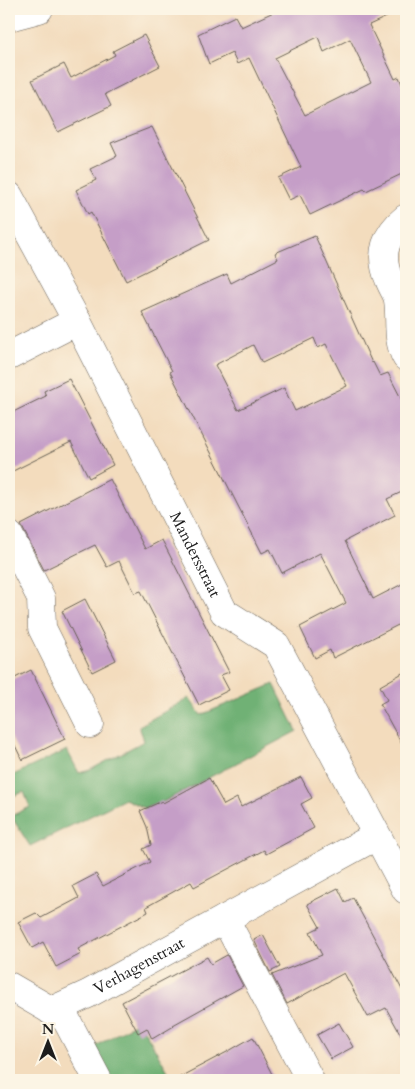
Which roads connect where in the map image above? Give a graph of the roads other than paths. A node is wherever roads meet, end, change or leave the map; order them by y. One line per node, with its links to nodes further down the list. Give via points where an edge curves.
1 (39, 9): 2 (street)
2 (9, 17)
3 (9, 196): 5 (street, Mandersstraat)
4 (406, 218): 7 (street, via 392,229 384,247 388,277 398,298 400,346)
5 (77, 322): 6 (street); 10 (street, Mandersstraat, via 224,612 276,645)
6 (9, 356)
7 (406, 357)
8 (9, 535): 9 (street, via 41,598 42,628)
9 (90, 724)
10 (376, 836): 11 (street, Mandersstraat); 12 (street, Verhagenstraat)
11 (406, 890)
12 (225, 919): 14 (street, Verhagenstraat); 16 (street)
13 (9, 986): 14 (street)
14 (51, 1011): 15 (street, via 66,1019)
15 (98, 1080)
16 (310, 1080)

